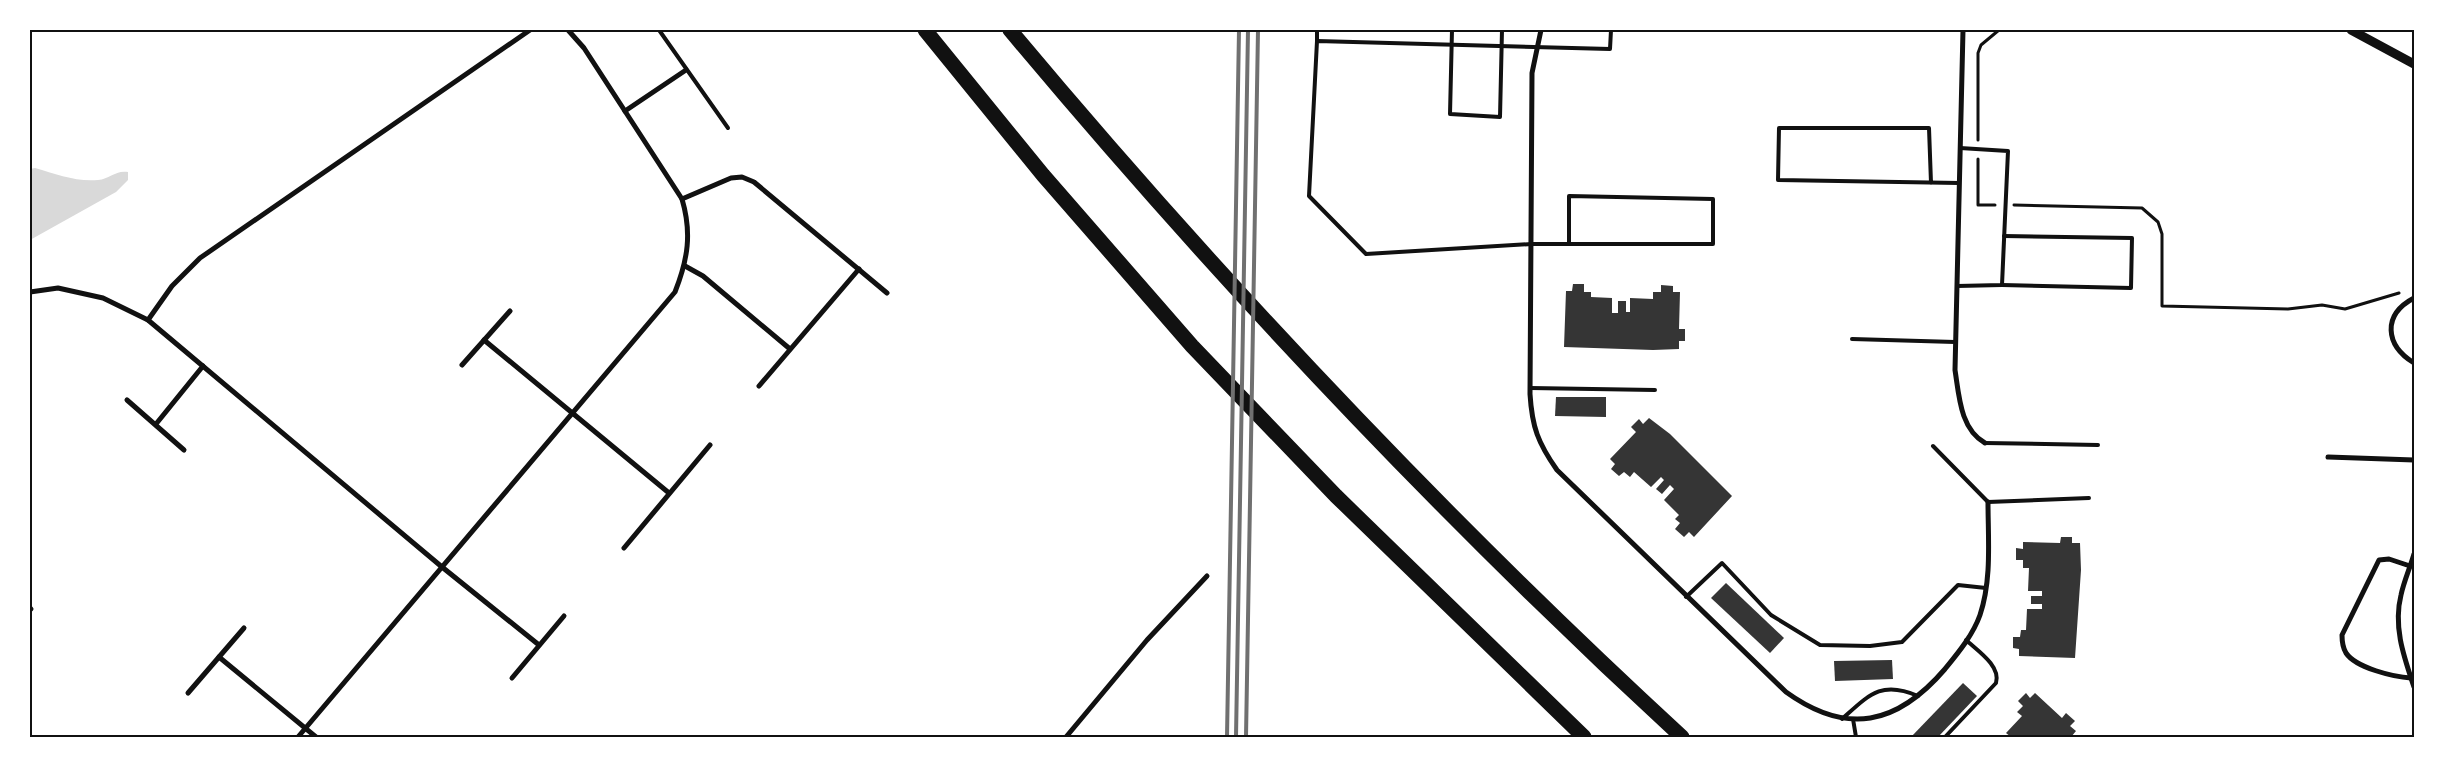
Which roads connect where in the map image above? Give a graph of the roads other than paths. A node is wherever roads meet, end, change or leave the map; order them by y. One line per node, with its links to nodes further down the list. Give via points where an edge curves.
1 (530, 30): 36 (street, via 200,258 172,286)
2 (568, 30): 19 (street, via 584,48)
3 (659, 30): 18 (lane)
4 (925, 30): 83 (highway, via 1044,175 1192,346 1286,446)
5 (1010, 30): 84 (highway, via 1188,236 1369,433)
6 (1316, 30): 13 (lane)
7 (1452, 30): 14 (lane)
8 (1502, 30): 15 (lane)
9 (1541, 30): 16 (street)
10 (1611, 30): 16 (lane, via 1610,49)
11 (1963, 30): 21 (street)
12 (2351, 30): 17 (street)
13 (1317, 41): 14 (lane); 26 (lane, via 1309,196 1366,254)
14 (1452, 46): 15 (lane); 15 (lane, via 1450,114 1500,117)
15 (1502, 48): 16 (lane)
16 (1536, 49): 26 (street, via 1532,73)
17 (2414, 64)
18 (686, 70): 19 (street); 20 (lane)
19 (625, 111): 24 (street)
20 (728, 128)
21 (1960, 148): 23 (street); 25 (lane, via 2008,151)
22 (1931, 183): 22 (lane, via 1778,180 1779,128 1930,128); 23 (lane)
23 (1959, 183): 31 (street)
24 (682, 199): 28 (street, via 688,220); 29 (street, via 731,178 742,177 754,182)
25 (2004, 236): 30 (lane); 30 (lane, via 2132,238 2131,288)
26 (1532, 244): 27 (lane); 45 (street)
27 (1569, 244): 27 (lane, via 1713,244 1713,199 1569,196)
28 (685, 266): 40 (street, via 703,276); 48 (street, via 675,292)
29 (858, 269): 33 (street); 40 (street)
30 (2002, 285): 31 (lane)
31 (1957, 286): 39 (street)
32 (30, 292): 36 (street, via 58,288 103,298)
33 (887, 293)
34 (2414, 298): 41 (street, via 2392,317 2390,329 2396,346)
35 (510, 311): 38 (street)
36 (148, 320): 43 (street)
37 (1852, 339): 39 (lane)
38 (484, 340): 42 (street); 48 (street)
39 (1955, 342): 50 (street, via 1959,401 1968,426)
40 (790, 349): 44 (street)
41 (2414, 363)
42 (462, 365)
43 (203, 366): 49 (street); 63 (street)
44 (760, 386)
45 (1530, 388): 46 (lane); 66 (street, via 1534,430 1557,470)
46 (1655, 390)
47 (127, 400): 49 (street)
48 (573, 413): 57 (street); 63 (street)
49 (156, 424): 54 (street)
50 (1985, 443): 52 (lane)
51 (710, 445): 57 (street)
52 (2098, 445)
53 (1933, 446): 59 (lane)
54 (184, 450)
55 (2328, 457): 56 (street)
56 (2414, 460)
57 (669, 494): 60 (street)
58 (2089, 498): 59 (lane)
59 (1988, 502): 65 (street)
60 (624, 548)
61 (2414, 554): 62 (street)
62 (2410, 566): 73 (street, via 2400,597 2398,618 2402,652); 73 (street, via 2389,559 2379,560 2342,635 2347,655 2392,677)
63 (442, 567): 70 (street); 79 (street)
64 (1207, 576): 82 (street, via 1147,640)
65 (1986, 588): 66 (lane, via 1958,585 1902,642 1870,646 1820,645 1771,615 1722,564); 69 (street, via 1981,614)
66 (1686, 597): 77 (street, via 1786,692 1807,707)
67 (564, 616): 70 (street)
68 (244, 628): 71 (street)
69 (1966, 640): 76 (street, via 1960,652); 86 (lane, via 1998,676 1996,683)
70 (539, 645): 72 (street)
71 (219, 657): 75 (street); 79 (street)
72 (512, 678)
73 (2411, 678): 74 (street)
74 (2414, 687)
75 (188, 693)
76 (1918, 696): 77 (lane, via 1901,688 1889,688 1864,699); 78 (street, via 1888,713)
77 (1842, 719): 78 (street)
78 (1853, 719): 85 (lane)
79 (306, 728): 80 (street); 81 (street)
80 (298, 737)
81 (316, 737)
82 (1066, 737)
83 (1584, 737)
84 (1682, 737)
85 (1856, 737)
86 (1946, 737)

